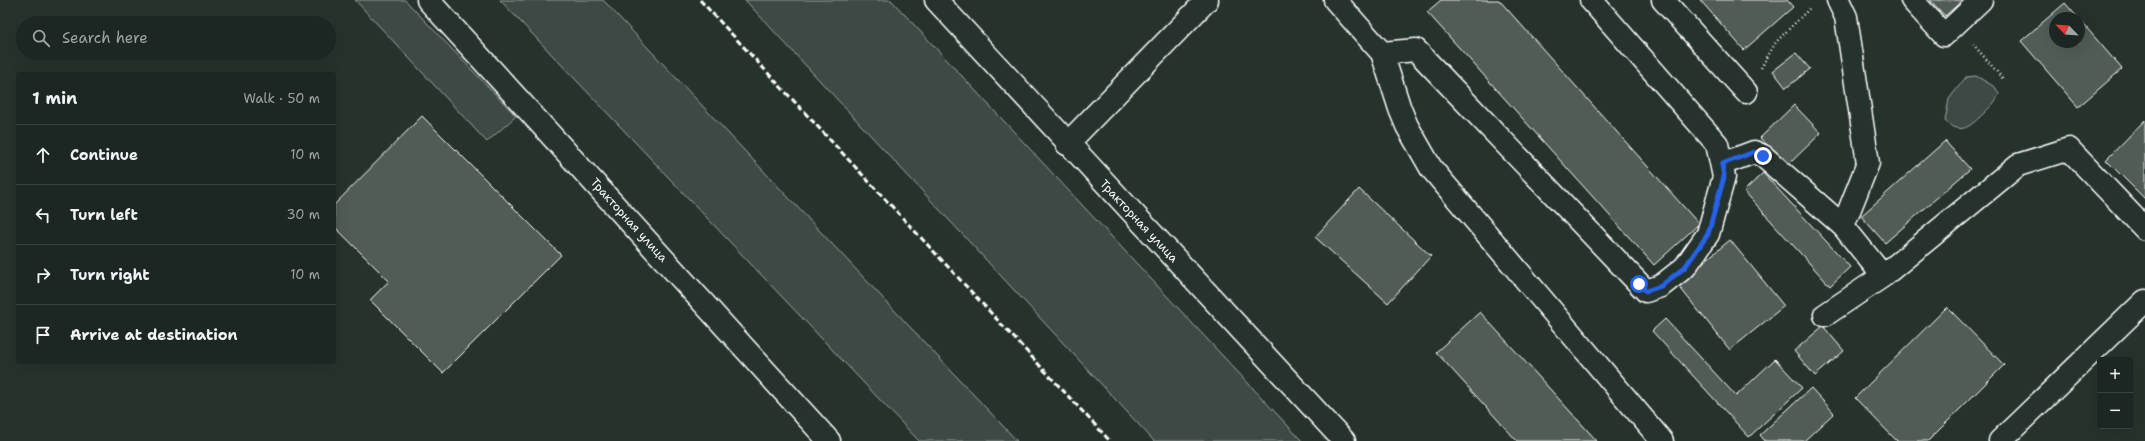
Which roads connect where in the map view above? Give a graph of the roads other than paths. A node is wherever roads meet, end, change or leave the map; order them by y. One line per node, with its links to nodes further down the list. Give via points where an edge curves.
1 (428, 0): 19 (street, Тракторная улица)
2 (936, 0): 12 (street, Тракторная улица)
3 (1207, 0): 12 (street)
4 (1335, 0): 10 (street)
5 (1591, 0): 13 (street, via 1717,144)
6 (1663, 0): 11 (street)
7 (1838, 0): 14 (street, via 1846,17 1868,163)
8 (1912, 0): 9 (street, via 1944,35)
9 (1981, 0)
10 (1382, 53): 13 (street, via 1416,50 1646,291 1661,286 1685,267 1708,234 1724,177); 21 (street, via 1407,126 1431,168)
11 (1746, 92)
12 (1067, 144): 20 (street, Тракторная улица)
13 (1722, 164): 14 (street, via 1754,152 1763,156)
14 (1843, 226): 16 (street)
15 (2145, 229): 16 (street, via 2069,149 2018,165)
16 (1883, 276): 18 (street)
17 (2145, 301): 22 (street)
18 (1825, 315)
19 (829, 441)
20 (1344, 441)
21 (1662, 441)
22 (2000, 441)

